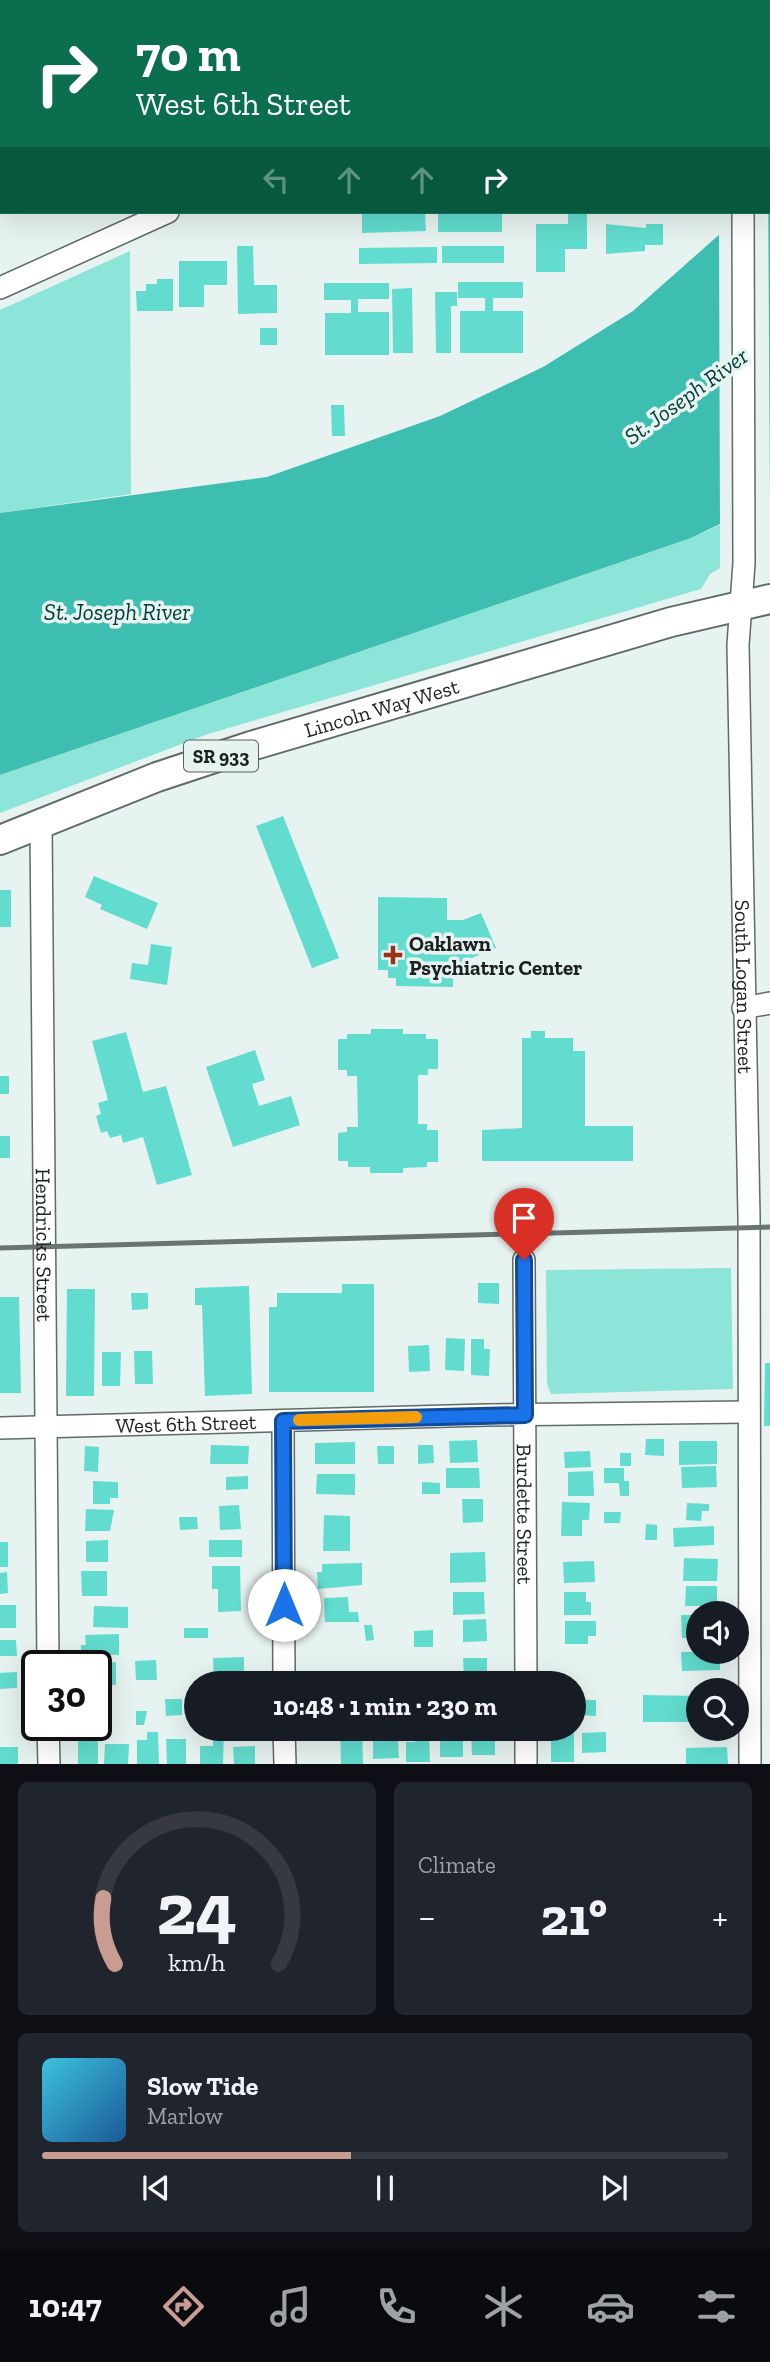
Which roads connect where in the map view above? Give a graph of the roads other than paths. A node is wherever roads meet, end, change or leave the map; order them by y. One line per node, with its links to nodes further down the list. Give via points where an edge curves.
1 (164, 214): 3 (street)
2 (743, 214): 5 (street, South Logan Street)
3 (0, 288)
4 (770, 599): 5 (main road, Lincoln Way West / SR 933)
5 (742, 605): 6 (main road, Lincoln Way West / SR 933, via 251,746); 9 (street, South Logan Street, via 738,645)
6 (41, 823): 7 (main road, Lincoln Way West / SR 933); 15 (street, Hendricks Street)
7 (0, 840)
8 (770, 1003): 9 (street)
9 (743, 1007): 11 (street, South Logan Street)
10 (524, 1260): 13 (street, Burdette Street)
11 (759, 1344): 12 (street, South Logan Street)
12 (749, 1412): 13 (street, West 6th Street); 17 (street, South Logan Street)
13 (525, 1415): 14 (street, West 6th Street); 20 (street, Burdette Street)
14 (283, 1421): 15 (street, West 6th Street); 19 (street)
15 (47, 1427): 16 (street, West 6th Street); 18 (street, Hendricks Street)
16 (0, 1428)
17 (760, 1583): 27 (street, South Logan Street)
18 (48, 1650)
19 (284, 1671)
20 (526, 1671)
21 (48, 1741): 24 (street)
22 (284, 1741): 25 (street)
23 (526, 1741): 26 (street)
24 (49, 1763)
25 (285, 1763)
26 (526, 1763)
27 (750, 1763)

